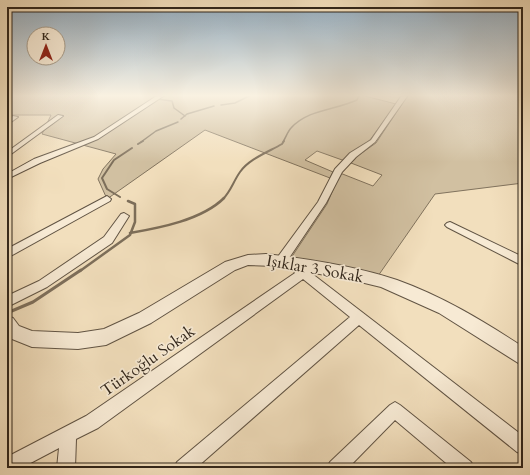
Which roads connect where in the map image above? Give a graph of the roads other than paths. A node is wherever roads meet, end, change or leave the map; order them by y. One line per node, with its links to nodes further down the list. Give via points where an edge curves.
1 (58, 117): 6 (street)
2 (128, 117): 7 (street, via 96,138 37,161)
3 (390, 117): 13 (street, Türkoğlu Sokak, via 373,141 338,171)
4 (15, 118): 5 (street)
5 (7, 123)
6 (7, 155)
7 (7, 177)
8 (107, 199): 11 (street)
9 (124, 216): 14 (street, via 108,240 43,284)
10 (450, 225): 12 (street)
11 (7, 254)
12 (523, 262)
13 (292, 266): 15 (street); 16 (street, Işıklar 3 Sokak, via 255,258 237,263 145,318 106,337 78,341 32,339); 17 (street, Işıklar 3 Sokak, via 393,284 437,303); 18 (street, Türkoğlu Sokak, via 92,422)
14 (7, 302)
15 (359, 317): 19 (street); 23 (street)
16 (9, 332)
17 (523, 357)
18 (68, 434): 20 (street, Türkoğlu Sokak); 22 (street)
19 (523, 446)
20 (7, 466)
21 (340, 466): 24 (street, via 395,410)
22 (66, 468)
23 (183, 468)
24 (466, 468)

